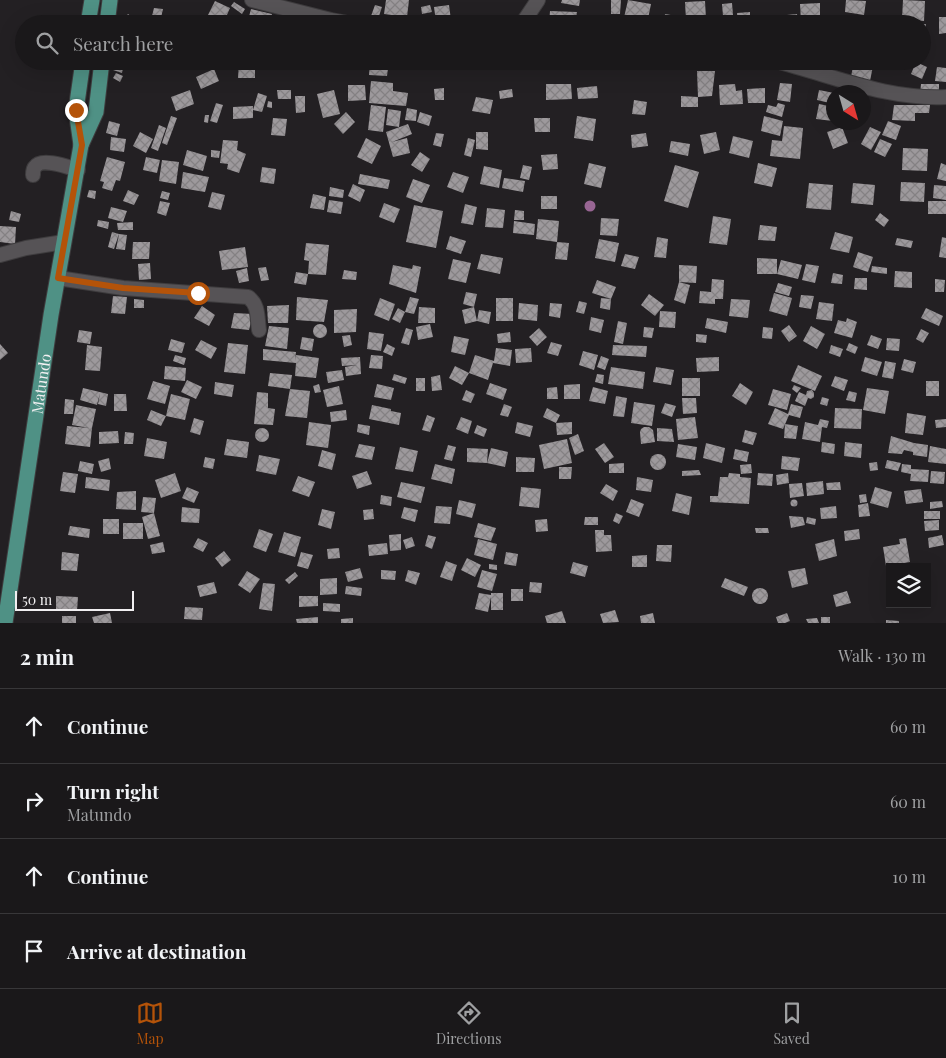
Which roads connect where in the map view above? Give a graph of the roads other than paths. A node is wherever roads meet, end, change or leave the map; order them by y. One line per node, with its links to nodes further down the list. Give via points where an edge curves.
1 (92, 0): 5 (main road)
2 (110, 0): 6 (main road)
3 (252, 0): 7 (street)
4 (538, 0): 8 (street)
5 (90, 15)
6 (108, 15)
7 (311, 15)
8 (528, 15)
9 (82, 70): 13 (main road, via 76,110)
10 (101, 70): 13 (main road, via 96,112)
11 (806, 70): 12 (street, via 908,96)
12 (946, 97)
13 (82, 145): 14 (main road, Matundo)
14 (78, 170): 15 (street, via 46,162 36,165); 16 (main road, Matundo)
15 (33, 175)
16 (64, 242): 17 (street); 18 (main road, Matundo)
17 (0, 255)
18 (58, 278): 19 (street, via 123,288 248,296 256,305); 20 (main road, Matundo)
19 (259, 330)
20 (5, 623)

